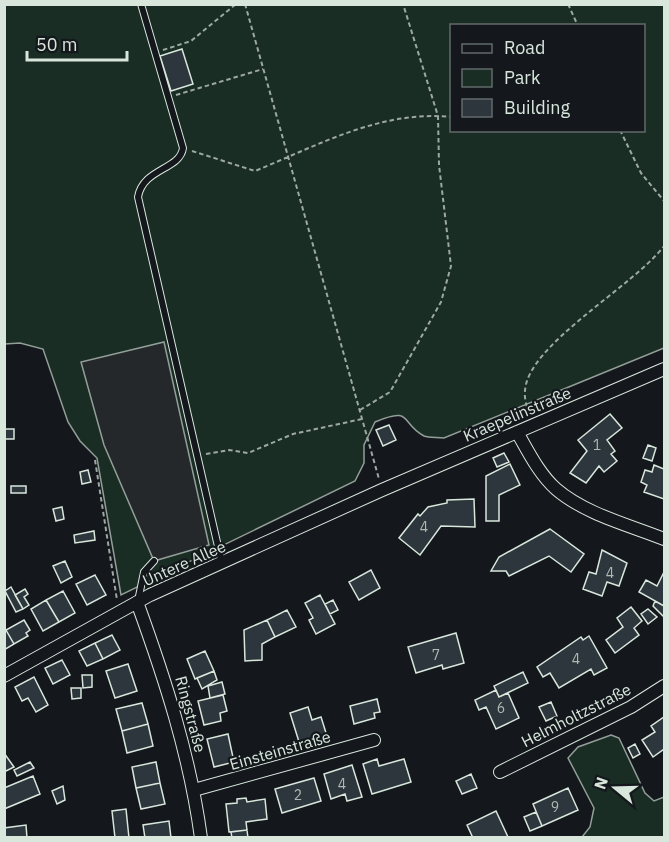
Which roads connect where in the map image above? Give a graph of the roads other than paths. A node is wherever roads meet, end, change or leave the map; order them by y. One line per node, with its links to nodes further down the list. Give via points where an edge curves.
1 (141, 4): 7 (lane, via 183,148 178,159 144,179 138,196)
2 (664, 369): 3 (street, Kraepelinstraße)
3 (517, 432): 4 (street, Kraepelinstraße); 5 (street, via 556,489 595,512)
4 (382, 490): 7 (street, Untere Allee)
5 (664, 539)
6 (153, 561): 8 (lane, via 144,572)
7 (222, 564): 8 (street, Untere Allee)
8 (137, 602): 9 (street, Untere Allee); 13 (street, Ringstraße, via 162,670)
9 (4, 676)
10 (664, 686): 12 (street, Helmholtzstraße, via 632,707)
11 (374, 740): 13 (street, Einsteinstraße)
12 (500, 772)
13 (194, 790): 14 (street, Ringstraße)
14 (201, 837)

